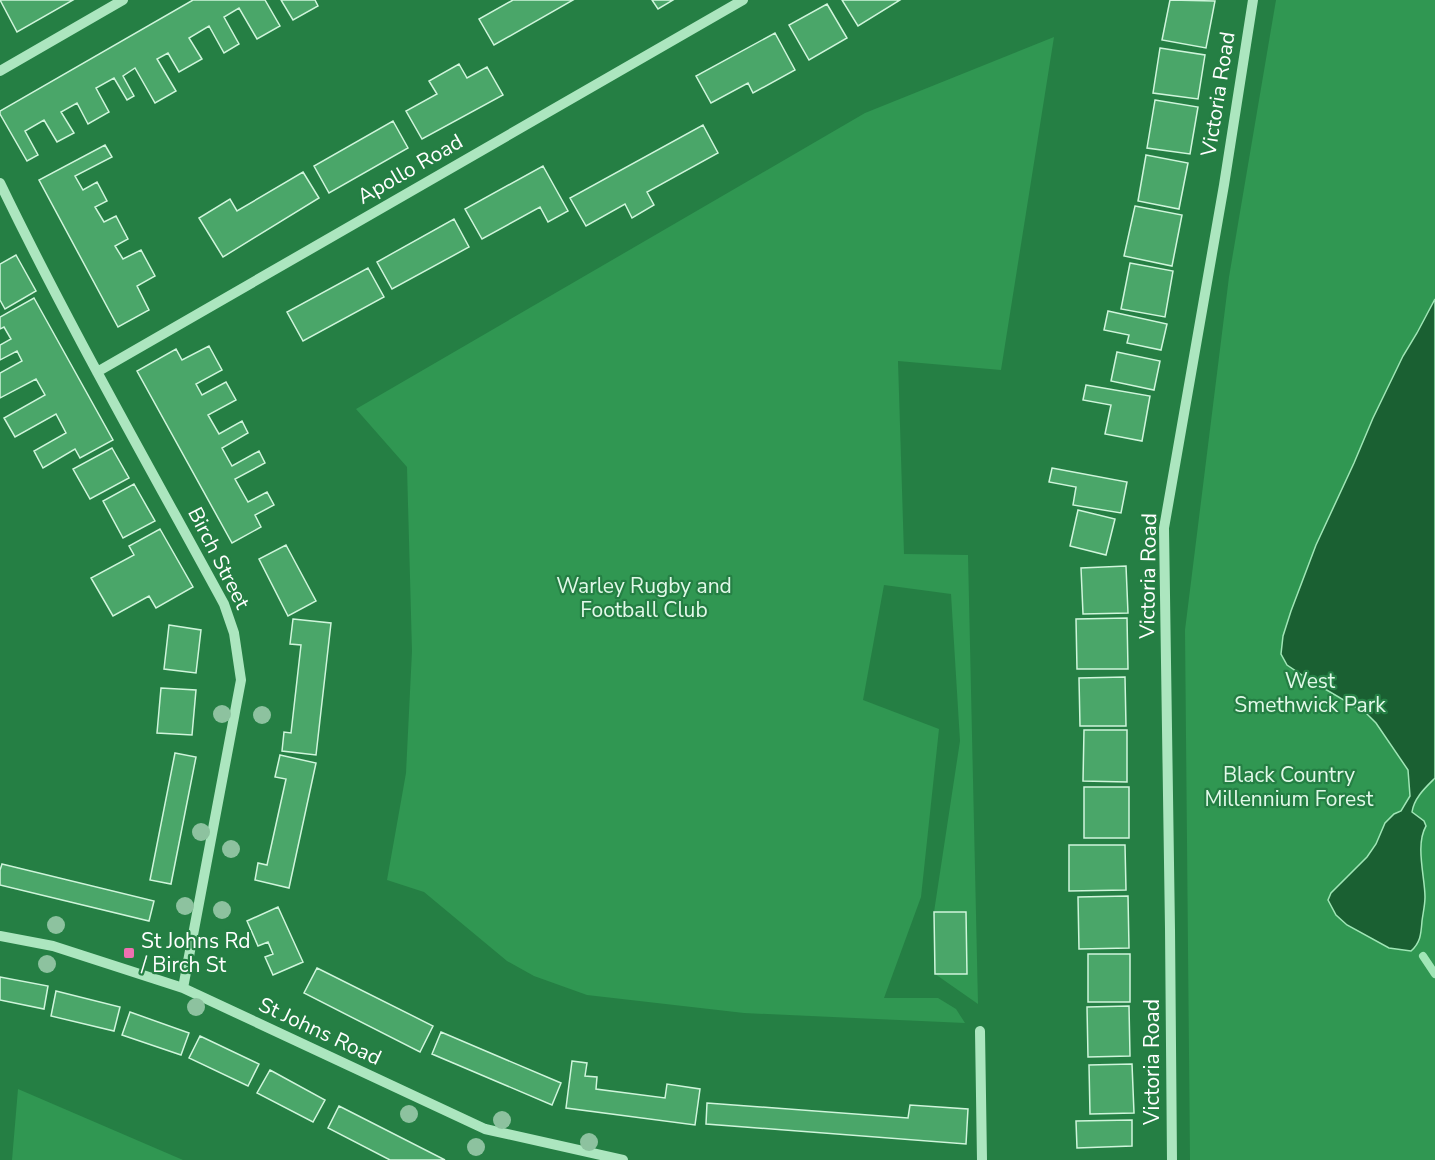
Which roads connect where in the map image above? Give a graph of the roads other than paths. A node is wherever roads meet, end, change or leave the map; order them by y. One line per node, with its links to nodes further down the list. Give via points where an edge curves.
1 (123, 0): 4 (street)
2 (743, 0): 6 (street, Apollo Road)
3 (1252, 0): 12 (street, Victoria Road, via 1164,528)
4 (0, 71)
5 (0, 183): 6 (street, Birch Street)
6 (98, 372): 8 (street, Birch Street, via 224,604 236,642 241,680)
7 (0, 936): 8 (street, St Johns Road, via 53,946)
8 (183, 988): 10 (street, St Johns Road, via 485,1130)
9 (980, 1031): 11 (street)
10 (623, 1160)
11 (982, 1160)
12 (1172, 1160)

